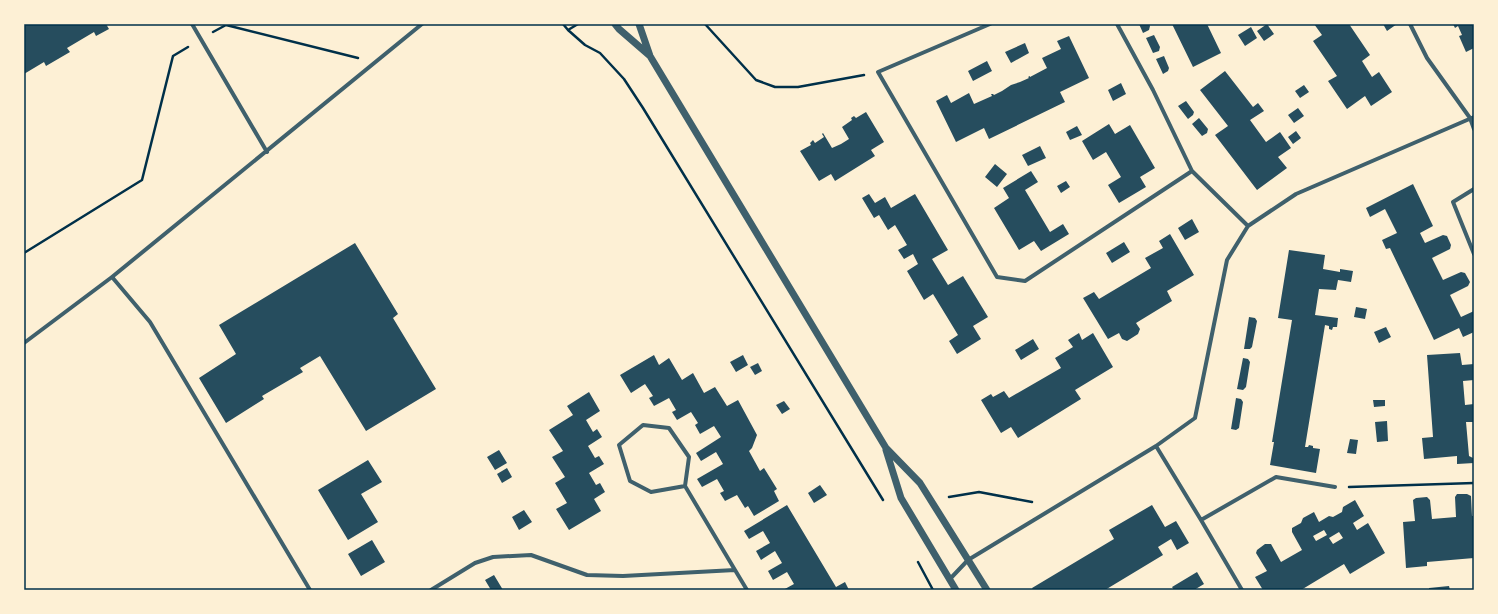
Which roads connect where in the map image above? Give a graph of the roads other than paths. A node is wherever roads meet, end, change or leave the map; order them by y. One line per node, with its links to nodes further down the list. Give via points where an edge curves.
1 (192, 24): 11 (street)
2 (422, 24): 11 (street)
3 (615, 24): 8 (street)
4 (639, 24): 8 (street)
5 (987, 24): 12 (street, via 878,72 997,277 1025,281)
6 (1117, 24): 12 (street, via 1153,90)
7 (1410, 24): 9 (street, via 1427,58)
8 (650, 56): 19 (street)
9 (1472, 118): 10 (street); 14 (street, via 1296,194)
10 (1474, 129)
11 (267, 152): 16 (street)
12 (1192, 171): 14 (street)
13 (1474, 189): 15 (street, via 1453,202)
14 (1248, 226): 18 (street, via 1227,260 1195,418)
15 (1474, 254)
16 (112, 277): 17 (street); 26 (street, via 150,322)
17 (24, 343)
18 (1156, 446): 22 (street); 23 (street)
19 (886, 448): 23 (street, via 920,483); 25 (street, via 901,498)
20 (685, 486): 20 (street, via 651,492 630,481 619,445 643,425 668,428 689,457); 24 (street)
21 (1335, 487): 22 (street, via 1276,477)
22 (1201, 520): 31 (street)
23 (968, 560): 25 (street); 30 (street)
24 (735, 570): 27 (street, via 623,576 587,575 531,555 493,557 475,563); 28 (street)
25 (949, 580): 29 (street)
26 (310, 590)
27 (430, 590)
28 (747, 590)
29 (956, 590)
30 (987, 590)
31 (1242, 590)

